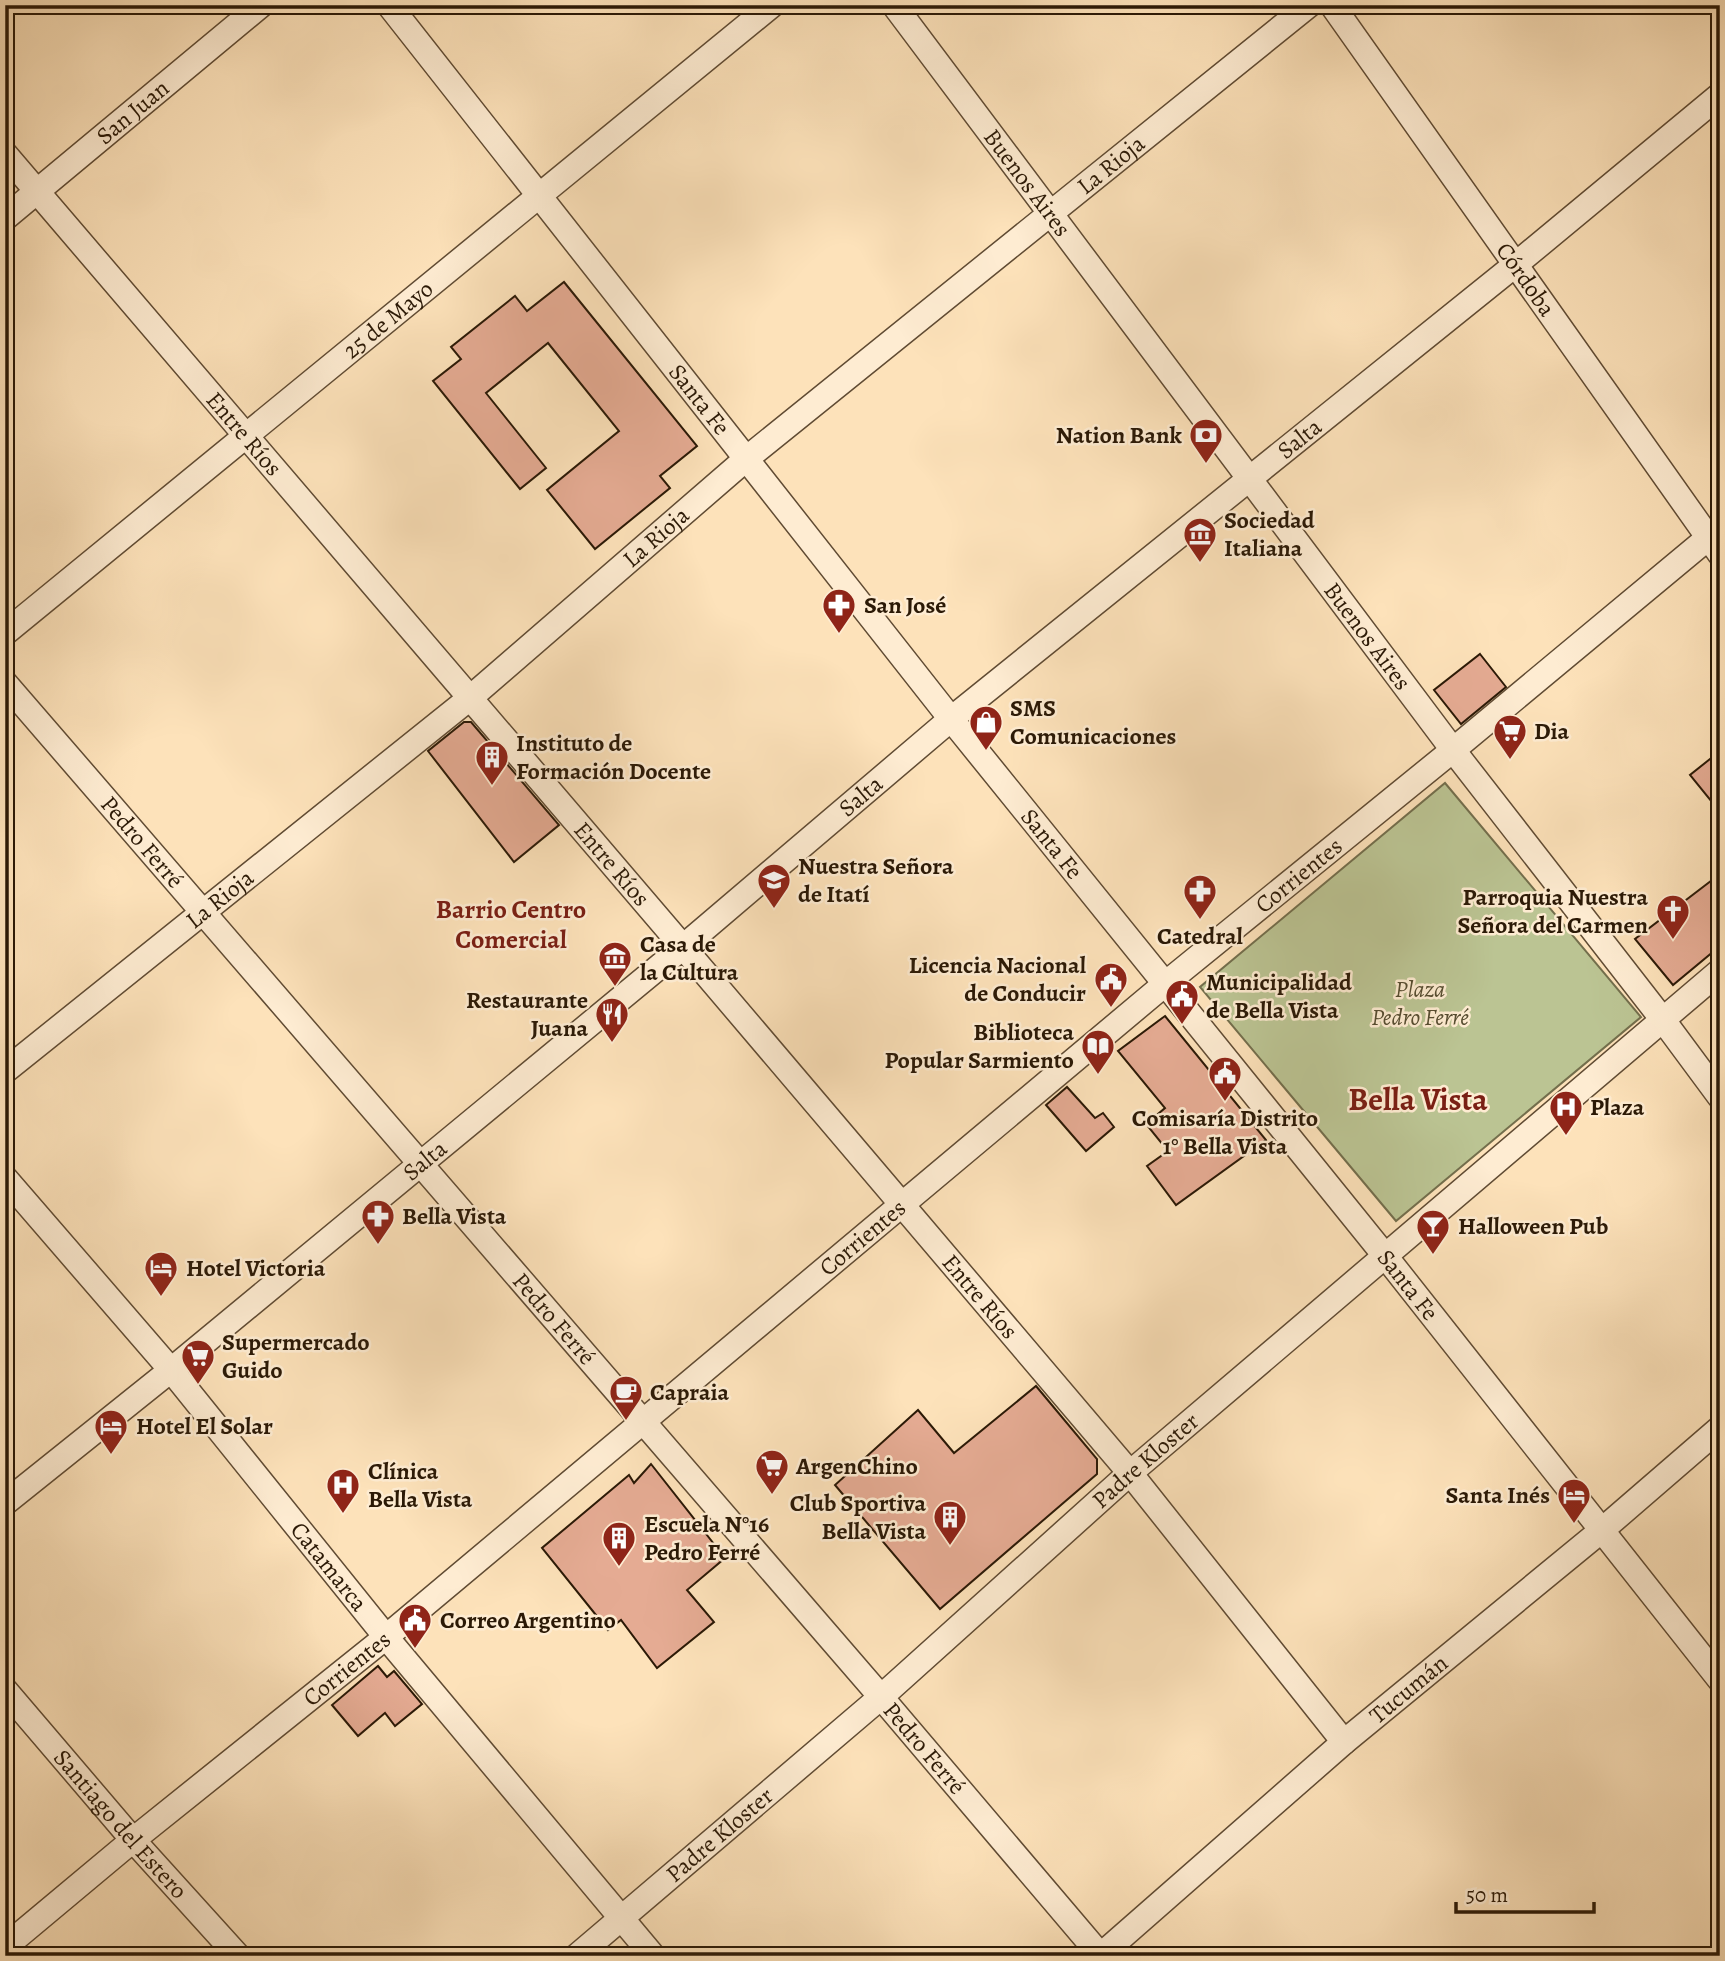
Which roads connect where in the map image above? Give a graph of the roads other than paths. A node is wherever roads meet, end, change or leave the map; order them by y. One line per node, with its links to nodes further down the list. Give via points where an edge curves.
1 (261, 5): 9 (street, San Juan)
2 (389, 5): 10 (street, Santa Fe)
3 (772, 5): 10 (street, 25 de Mayo)
4 (894, 5): 11 (street, Buenos Aires)
5 (1308, 5): 11 (street, La Rioja)
6 (1332, 5): 13 (street, Córdoba)
7 (1720, 95): 13 (street, Salta)
8 (5, 154): 9 (street, Entre Ríos)
9 (37, 191): 12 (street, San Juan); 14 (street, Entre Ríos)
10 (539, 197): 14 (street, 25 de Mayo); 15 (street, Santa Fe)
11 (1051, 212): 15 (street, La Rioja); 16 (street, Buenos Aires)
12 (5, 218)
13 (1515, 265): 16 (street, Salta); 17 (street, Córdoba)
14 (246, 437): 18 (street, 25 de Mayo); 20 (street, Entre Ríos)
15 (746, 459): 20 (street, La Rioja); 21 (street, Santa Fe)
16 (1249, 477): 21 (street, Salta); 22 (street, Buenos Aires)
17 (1716, 540): 22 (street, Corrientes)
18 (5, 633)
19 (5, 683): 23 (street, Pedro Ferré)
20 (470, 698): 23 (street, La Rioja); 24 (street, Entre Ríos)
21 (951, 719): 24 (street, Salta); 26 (street, Santa Fe)
22 (1453, 750): 26 (street, Corrientes); 27 (street, Buenos Aires)
23 (204, 913): 28 (street, La Rioja); 30 (street, Pedro Ferré)
24 (683, 947): 30 (street, Salta); 32 (street, Entre Ríos)
25 (1720, 971): 27 (street, Padre Kloster)
26 (1165, 984): 32 (street, Corrientes); 33 (street, Santa Fe)
27 (1663, 1020): 29 (street, Buenos Aires); 33 (street, Padre Kloster)
28 (5, 1071)
29 (1720, 1097)
30 (421, 1164): 34 (street, Salta); 35 (street, Pedro Ferré)
31 (5, 1178): 34 (street, Catamarca)
32 (902, 1204): 35 (street, Corrientes); 37 (street, Entre Ríos)
33 (1385, 1257): 37 (street, Padre Kloster); 39 (street, Santa Fe)
34 (172, 1370): 38 (street, Salta); 40 (street, Catamarca)
35 (642, 1422): 40 (street, Corrientes); 43 (street, Pedro Ferré)
36 (1720, 1428): 39 (street, Tucumán)
37 (1130, 1473): 43 (street, Padre Kloster); 44 (street, Entre Ríos)
38 (5, 1503)
39 (1602, 1530): 41 (street, Santa Fe); 44 (street, Tucumán)
40 (386, 1637): 45 (street, Corrientes); 46 (street, Catamarca)
41 (1720, 1680)
42 (5, 1690): 45 (street, Santiago del Estero)
43 (881, 1697): 46 (street, Padre Kloster); 51 (street, Pedro Ferré)
44 (1344, 1742): 51 (street, Tucumán)
45 (133, 1840): 47 (street, Corrientes); 48 (street, Santiago del Estero)
46 (621, 1917): 49 (street, Padre Kloster); 50 (street, Catamarca)
47 (5, 1947)
48 (238, 1956)
49 (576, 1956)
50 (653, 1956)
51 (1100, 1956)

